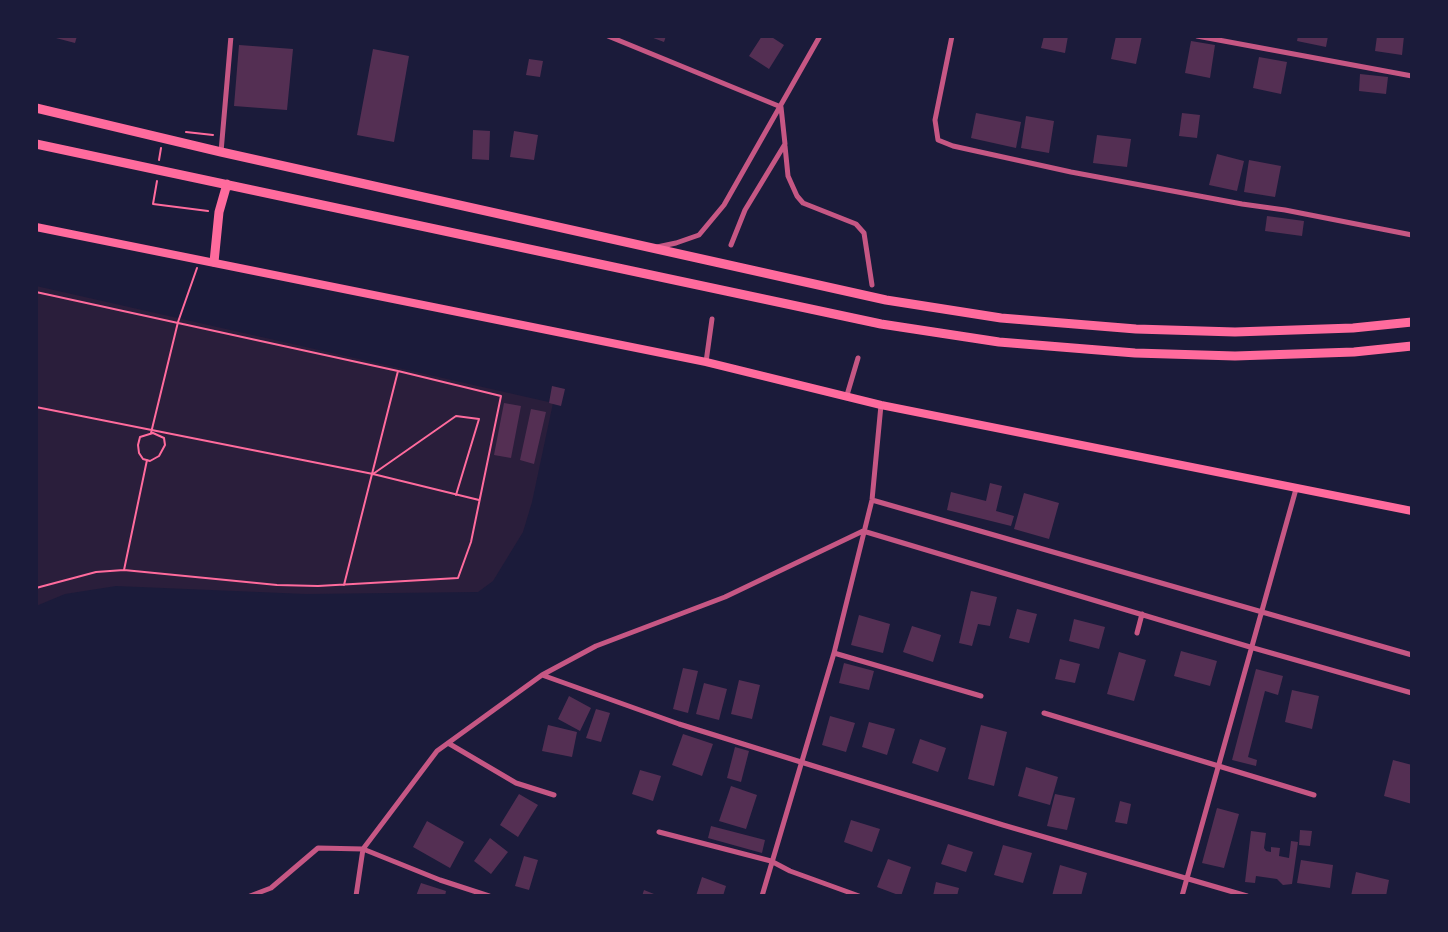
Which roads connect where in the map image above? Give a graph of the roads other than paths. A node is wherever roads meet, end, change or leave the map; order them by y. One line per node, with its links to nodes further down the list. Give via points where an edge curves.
1 (231, 36): 11 (street)
2 (608, 36): 7 (street)
3 (820, 36): 7 (street)
4 (952, 36): 14 (street, via 934,120 938,140 1071,172)
5 (1197, 36): 6 (street)
6 (1412, 76)
7 (782, 107): 10 (street); 16 (street, via 724,205 699,235)
8 (36, 108): 11 (highway)
9 (36, 144): 12 (highway)
10 (785, 144): 15 (street, via 745,210); 18 (street, via 788,176 803,203 856,224 864,233)
11 (221, 152): 16 (highway)
12 (227, 184): 17 (highway, via 219,212); 21 (highway, via 882,324 999,342 1235,356)
13 (36, 228): 17 (main road)
14 (1412, 235)
15 (731, 245)
16 (652, 248): 20 (highway, via 886,300 1001,318 1235,332)
17 (214, 262): 23 (main road)
18 (872, 285)
19 (712, 319): 23 (street)
20 (1412, 322)
21 (1412, 346)
22 (858, 358): 24 (street)
23 (706, 362): 24 (main road)
24 (847, 396): 25 (main road)
25 (881, 405): 26 (main road); 27 (street)
26 (1296, 489): 28 (main road); 30 (street)
27 (872, 500): 29 (street); 30 (street)
28 (1412, 511)
29 (863, 531): 31 (street); 34 (street); 36 (street, via 725,597 596,646)
30 (1263, 612): 33 (street); 35 (street)
31 (1142, 614): 32 (street); 33 (street)
32 (1137, 633)
33 (1250, 647): 37 (street); 42 (street)
34 (834, 653): 38 (street); 41 (street)
35 (1412, 655)
36 (542, 675): 40 (street); 41 (street, via 679,724)
37 (1412, 693)
38 (981, 696)
39 (1044, 713): 42 (street)
40 (448, 743): 43 (street, via 516,783); 46 (street)
41 (803, 761): 47 (street); 48 (street, via 1002,825)
42 (1218, 765): 44 (street); 48 (street)
43 (554, 795)
44 (1314, 795)
45 (659, 832): 47 (street)
46 (363, 849): 49 (street, via 318,848 271,888); 50 (street); 51 (street)
47 (771, 861): 52 (street); 53 (street)
48 (1187, 878): 54 (street); 55 (street)
49 (250, 896)
50 (356, 896)
51 (489, 896)
52 (762, 896)
53 (859, 896)
54 (1182, 896)
55 (1247, 896)

